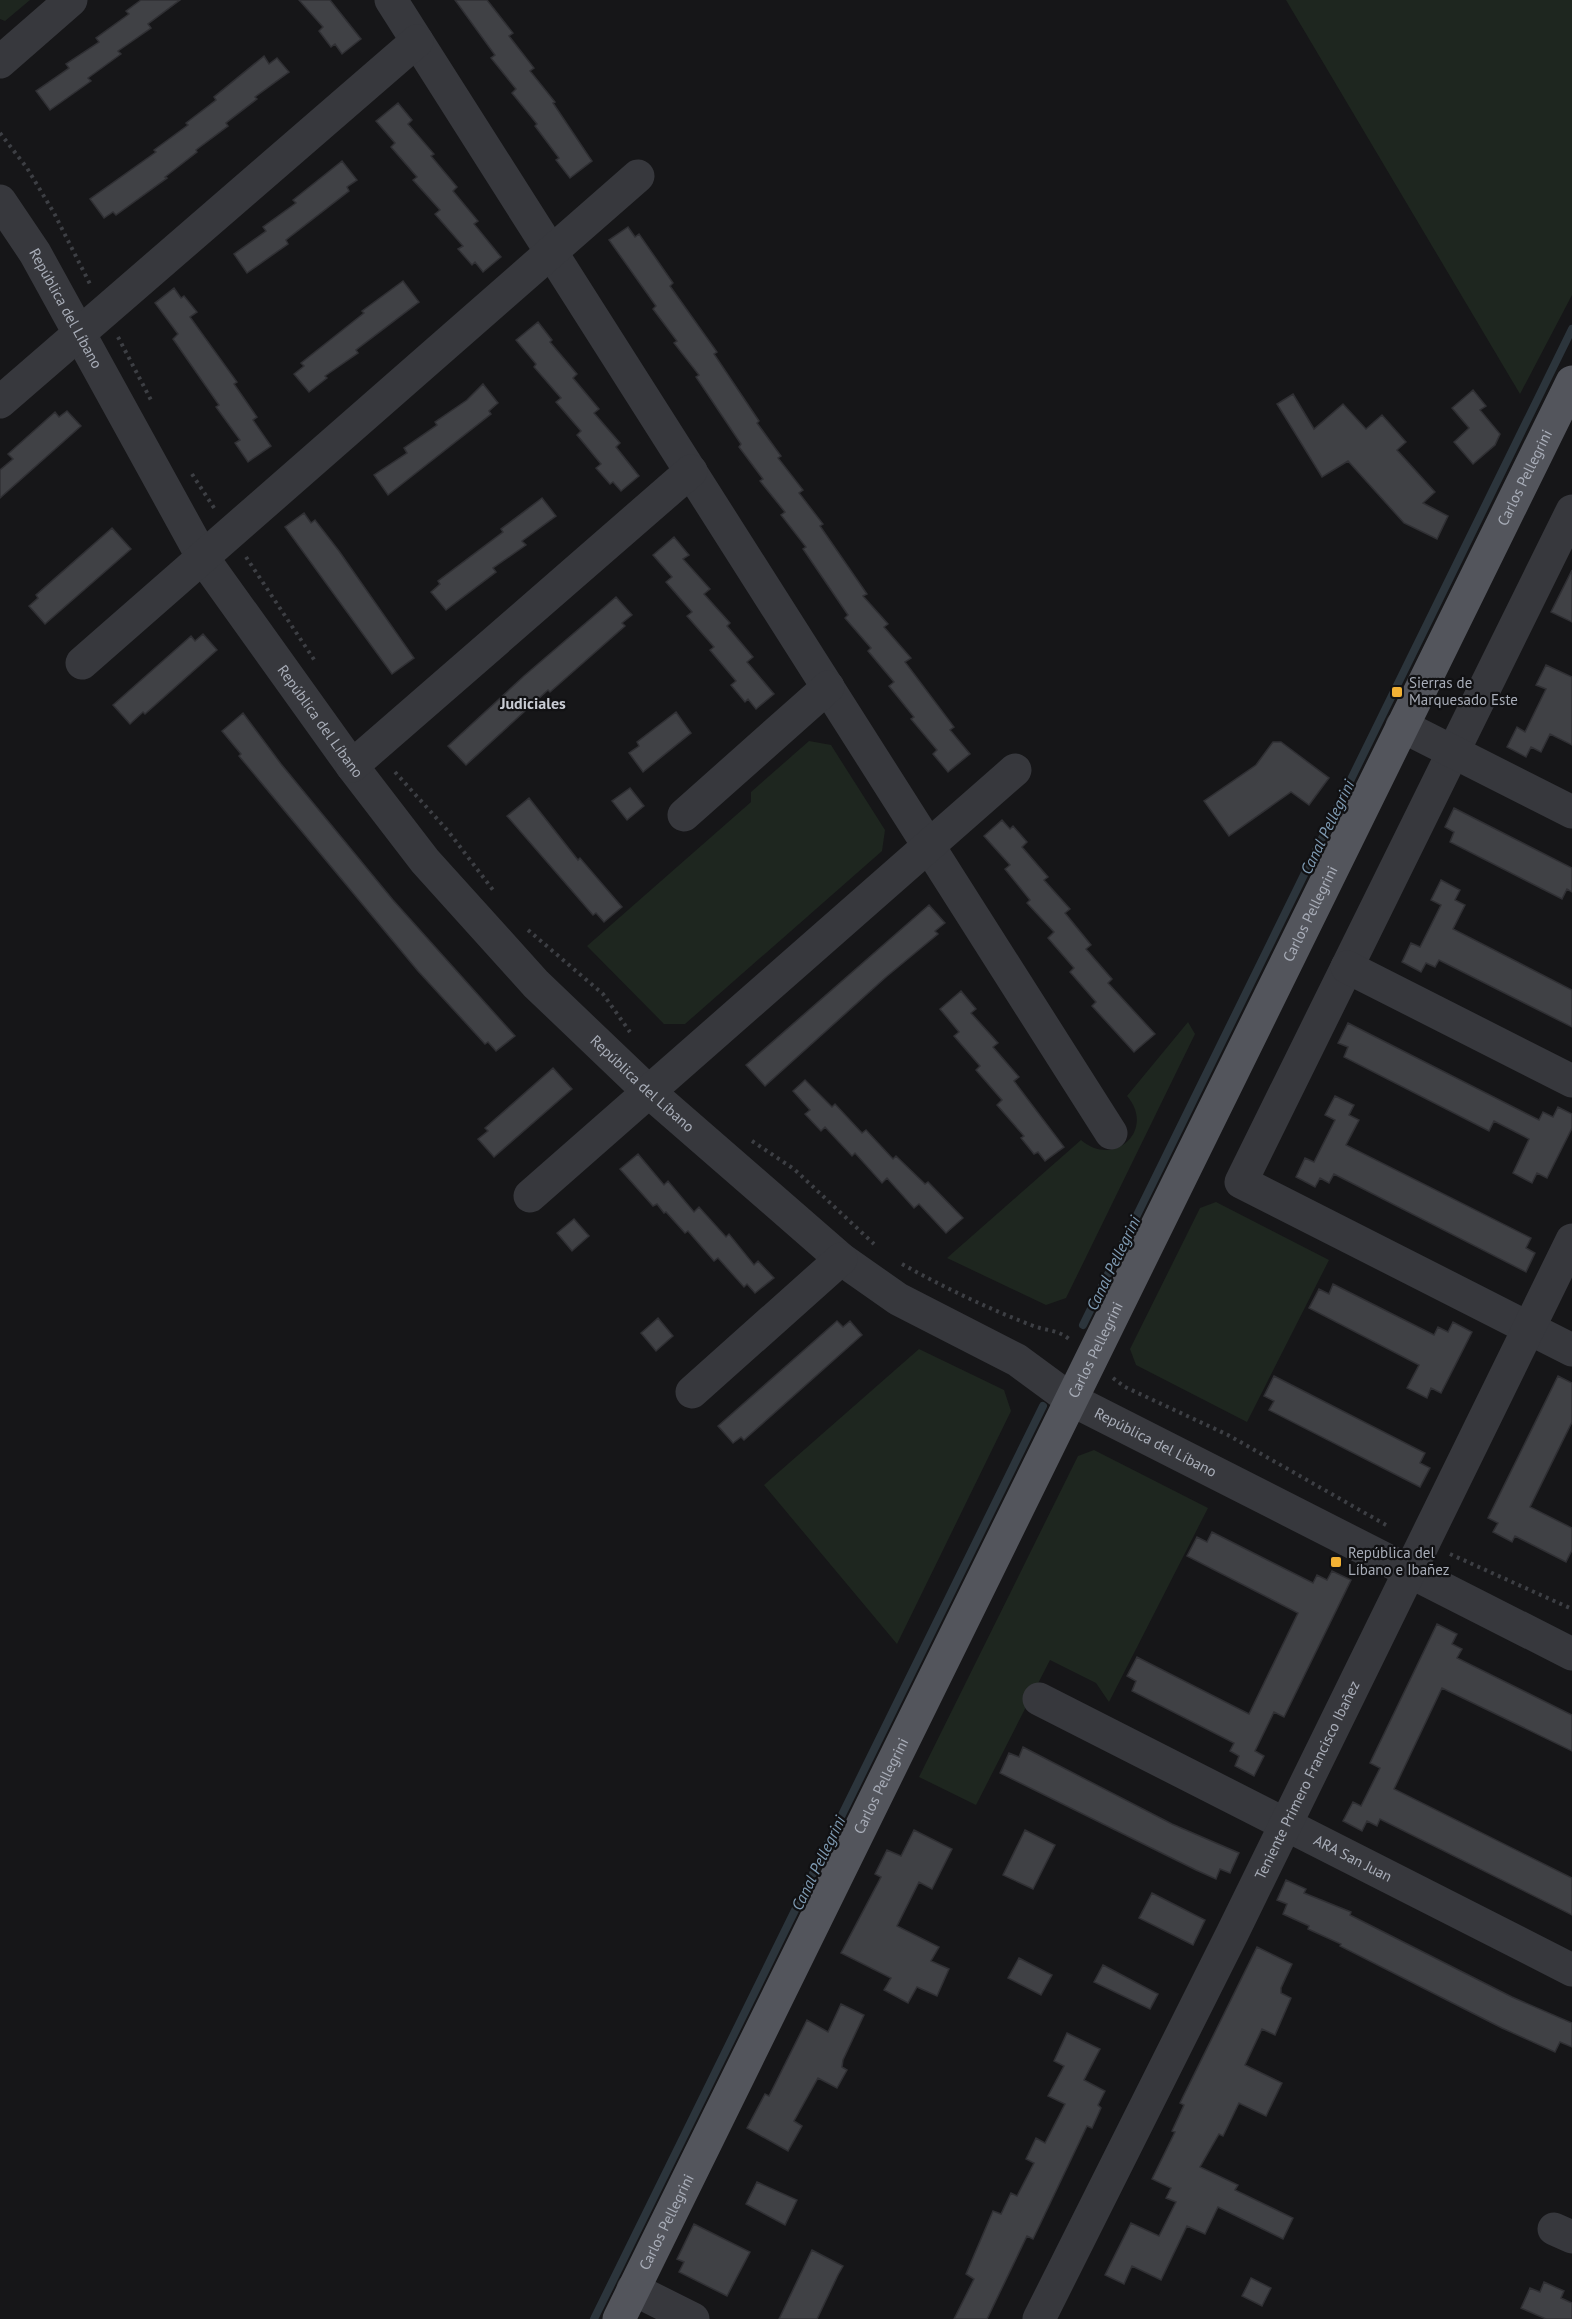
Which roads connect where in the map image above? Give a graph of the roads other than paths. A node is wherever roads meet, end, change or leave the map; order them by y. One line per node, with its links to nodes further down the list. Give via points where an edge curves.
1 (71, 0): 4 (street)
2 (391, 0): 3 (street)
3 (417, 41): 7 (street); 8 (street)
4 (0, 62)
5 (638, 176): 7 (street)
6 (0, 201): 8 (street, República del Líbano, via 35,253)
7 (550, 253): 11 (street); 13 (street)
8 (91, 323): 10 (street); 13 (street, República del Líbano)
9 (1572, 382): 16 (main road, Carlos Pellegrini)
10 (0, 402)
11 (691, 471): 15 (street); 18 (street)
12 (1568, 530): 17 (street)
13 (202, 558): 14 (street); 18 (street, República del Líbano)
14 (82, 663)
15 (828, 687): 21 (street); 22 (street)
16 (1402, 726): 17 (street); 33 (main road, Carlos Pellegrini)
17 (1453, 752): 20 (street); 23 (street)
18 (364, 756): 25 (street, República del Líbano, via 425,861 528,975)
19 (1015, 770): 22 (street)
20 (1572, 812)
21 (684, 815)
22 (928, 845): 25 (street); 26 (street)
23 (1347, 967): 24 (street); 30 (street, via 1241,1182)
24 (1572, 1081)
25 (648, 1091): 27 (street); 29 (street, República del Líbano)
26 (1112, 1132)
27 (530, 1196)
28 (1572, 1240): 30 (street, Teniente Primero Francisco Ibañez)
29 (841, 1259): 32 (street); 33 (street, República del Líbano, via 898,1299 1017,1360)
30 (1529, 1328): 31 (street); 34 (street, Teniente Primero Francisco Ibañez)
31 (1572, 1350)
32 (692, 1392)
33 (1070, 1399): 34 (street, República del Líbano); 39 (main road, Carlos Pellegrini)
34 (1417, 1558): 35 (street, República del Líbano); 37 (street, Teniente Primero Francisco Ibañez)
35 (1572, 1654)
36 (1039, 1699): 37 (street, ARA San Juan)
37 (1286, 1825): 38 (street, ARA San Juan); 42 (street, Teniente Primero Francisco Ibañez)
38 (1572, 1970)
39 (633, 2289): 40 (main road, Carlos Pellegrini); 41 (street)
40 (619, 2319)
41 (693, 2319)
42 (1039, 2319)

